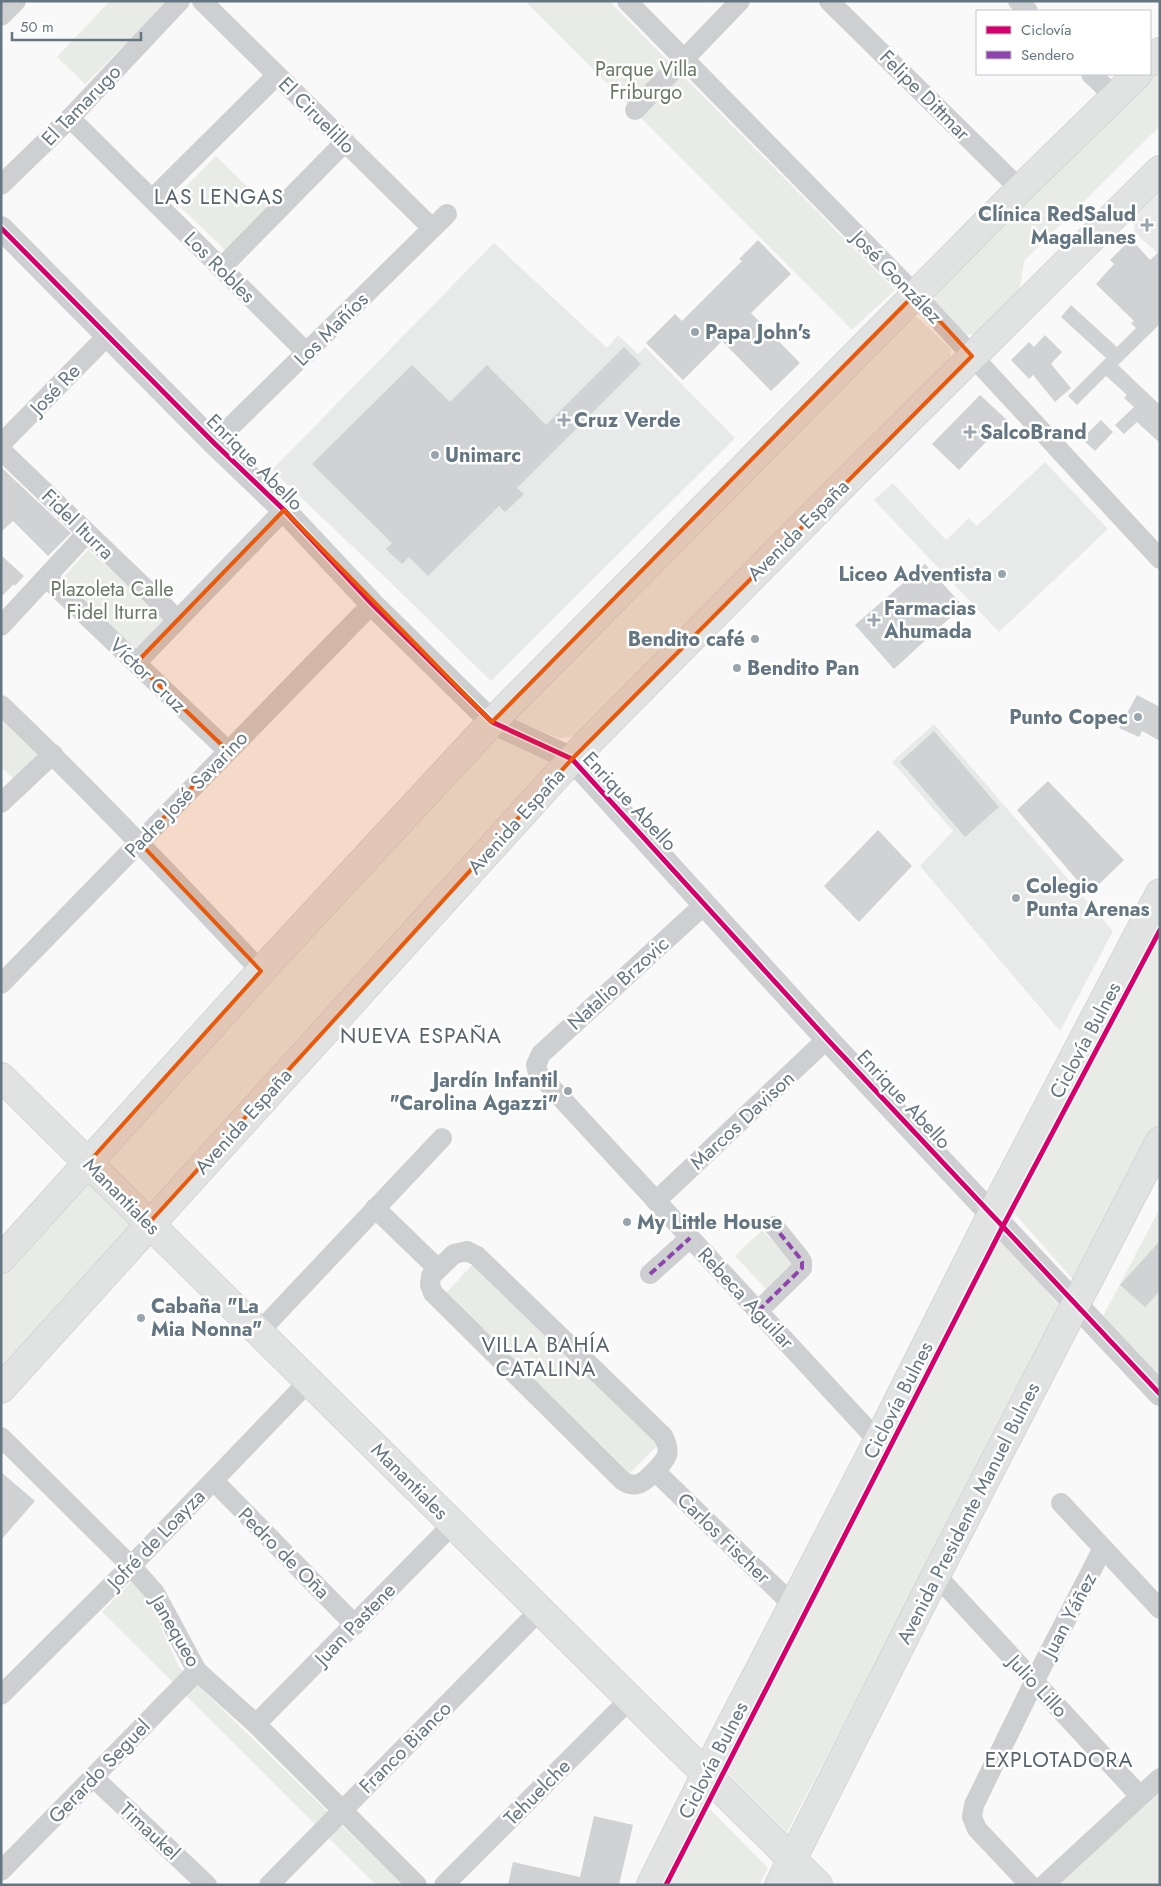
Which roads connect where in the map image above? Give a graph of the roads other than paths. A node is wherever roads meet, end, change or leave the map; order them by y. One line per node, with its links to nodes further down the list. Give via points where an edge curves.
1 (16, 1): 9 (street)
2 (180, 1): 18 (street, El Tamarugo)
3 (202, 1): 13 (street, El Ciruelillo)
4 (627, 1): 11 (street, José González)
5 (740, 1): 11 (street)
6 (829, 1): 22 (street, Felipe Dittmar)
7 (1018, 1): 8 (street)
8 (1027, 10)
9 (1, 16)
10 (1160, 52): 12 (main road)
11 (685, 58): 17 (street); 28 (street, José González)
12 (1151, 61)
13 (277, 74): 19 (street, El Ciruelillo); 23 (street)
14 (1092, 75): 16 (street)
15 (1137, 75): 16 (main road)
16 (1114, 97): 22 (main road)
17 (635, 110)
18 (70, 118): 21 (street, El Tamarugo); 23 (street, Los Robles)
19 (345, 142): 25 (street, El Ciruelillo); 27 (street)
20 (1160, 170): 31 (main road, Avenida España)
21 (1, 185)
22 (1020, 189): 28 (main road)
23 (152, 199): 27 (street, Los Robles)
24 (447, 214): 25 (street, Los Mañíos)
25 (432, 228): 30 (street, Los Mañíos)
26 (4, 236): 29 (street, Enrique Abello)
27 (221, 268): 30 (street, Los Robles)
28 (915, 294): 31 (street, José González); 44 (main road)
29 (108, 335): 32 (street, Enrique Abello); 33 (street, José Re)
30 (307, 353): 32 (street, Los Mañíos)
31 (972, 356): 37 (street, José González); 47 (main road, Avenida España)
32 (214, 443): 35 (street, Enrique Abello)
33 (1, 444)
34 (1, 450): 36 (street, Fidel Iturra)
35 (284, 510): 39 (street, Enrique Abello); 40 (street)
36 (87, 533): 38 (street); 40 (street, Fidel Iturra)
37 (1160, 559)
38 (47, 578): 41 (street); 42 (street, Víctor Cruz)
39 (372, 604): 44 (street, Enrique Abello); 45 (street, Padre José Savarino)
40 (177, 619): 42 (street)
41 (1, 626)
42 (136, 662): 45 (street, Víctor Cruz)
43 (1, 705): 46 (street)
44 (492, 722): 47 (street, Enrique Abello); 52 (main road)
45 (228, 750): 49 (street, Padre José Savarino)
46 (53, 754): 48 (street); 49 (street)
47 (572, 759): 51 (street, Enrique Abello); 63 (main road, Avenida España)
48 (5, 793)
49 (140, 843): 52 (street); 53 (street, Padre José Savarino)
50 (1160, 893): 62 (main road)
51 (704, 905): 54 (street, Enrique Abello); 55 (street, Natalio Brzovic, via 541,1054)
52 (261, 971): 59 (main road)
53 (1, 984)
54 (827, 1039): 60 (street, Marcos Davison); 62 (street, Enrique Abello)
55 (536, 1065): 60 (street, Rebeca Aguilar, via 540,1076)
56 (1, 1077): 59 (main road, Manantiales)
57 (442, 1138): 61 (street)
58 (1160, 1141): 69 (main road, Avenida Presidente Manuel Bulnes)
59 (88, 1163): 63 (main road, Manantiales); 66 (main road)
60 (656, 1201): 65 (street, Rebeca Aguilar)
61 (375, 1208): 67 (street); 71 (street)
62 (992, 1214): 69 (street, Enrique Abello); 76 (main road)
63 (150, 1223): 71 (main road, Manantiales); 73 (main road, Avenida España)
64 (774, 1226): 70 (street, via 799,1257 802,1268)
65 (690, 1238): 68 (street); 70 (street, Rebeca Aguilar)
66 (1, 1259)
67 (437, 1268): 77 (street, via 430,1276 431,1290 436,1298 623,1481 632,1485 643,1483); 77 (street, via 459,1252 477,1256 662,1436 667,1445 666,1456)
68 (650, 1274)
69 (1076, 1304): 74 (street, Enrique Abello); 83 (main road, Avenida Presidente Manuel Bulnes)
70 (758, 1311): 76 (street, Rebeca Aguilar)
71 (259, 1332): 72 (main road, Manantiales)
72 (309, 1381): 78 (street, Jofré de Loayza); 80 (main road, Manantiales)
73 (1, 1389)
74 (1160, 1394)
75 (1, 1437): 82 (street, Janequeo)
76 (878, 1441): 84 (main road)
77 (655, 1471): 84 (street, Carlos Fischer)
78 (214, 1481): 82 (street, Jofré de Loayza); 87 (street, Pedro de Oña)
79 (1061, 1503): 81 (street)
80 (453, 1524): 86 (main road, Manantiales); 87 (street, Juan Pastene)
81 (1104, 1548): 85 (street); 89 (street, Juan Yáñez)
82 (131, 1566): 88 (street, Janequeo, via 155,1594); 90 (street, Jofré de Loayza)
83 (936, 1575): 89 (street, Julio Lillo); 98 (main road, Avenida Presidente Manuel Bulnes)
84 (793, 1605): 93 (main road)
85 (1160, 1609)
86 (540, 1610): 91 (main road, Manantiales); 97 (street, Franco Bianco)
87 (355, 1625): 92 (street, Juan Pastene)
88 (197, 1671): 92 (street, Janequeo); 94 (street, Gerardo Seguel)
89 (1034, 1682): 96 (street, Julio Lillo); 109 (street, Juan Yáñez, via 974,1804 972,1817 977,1829)
90 (1, 1694)
91 (630, 1699): 93 (main road, Manantiales); 105 (street, Tehuelche)
92 (256, 1724): 97 (street, Janequeo)
93 (707, 1775): 98 (main road, Manantiales); 106 (main road)
94 (93, 1777): 99 (street, Gerardo Seguel); 102 (street, Timaukel)
95 (1160, 1778): 96 (street)
96 (1140, 1796): 110 (street)
97 (342, 1811): 103 (street, Franco Bianco); 104 (street, Janequeo)
98 (792, 1859): 107 (main road, Avenida Presidente Manuel Bulnes); 108 (main road, Manantiales)
99 (1, 1871)
100 (1, 1880): 101 (street)
101 (6, 1885)
102 (207, 1885)
103 (269, 1885)
104 (417, 1885)
105 (444, 1885)
106 (651, 1885)
107 (778, 1885)
108 (818, 1885)
109 (1030, 1885)
110 (1044, 1885)

